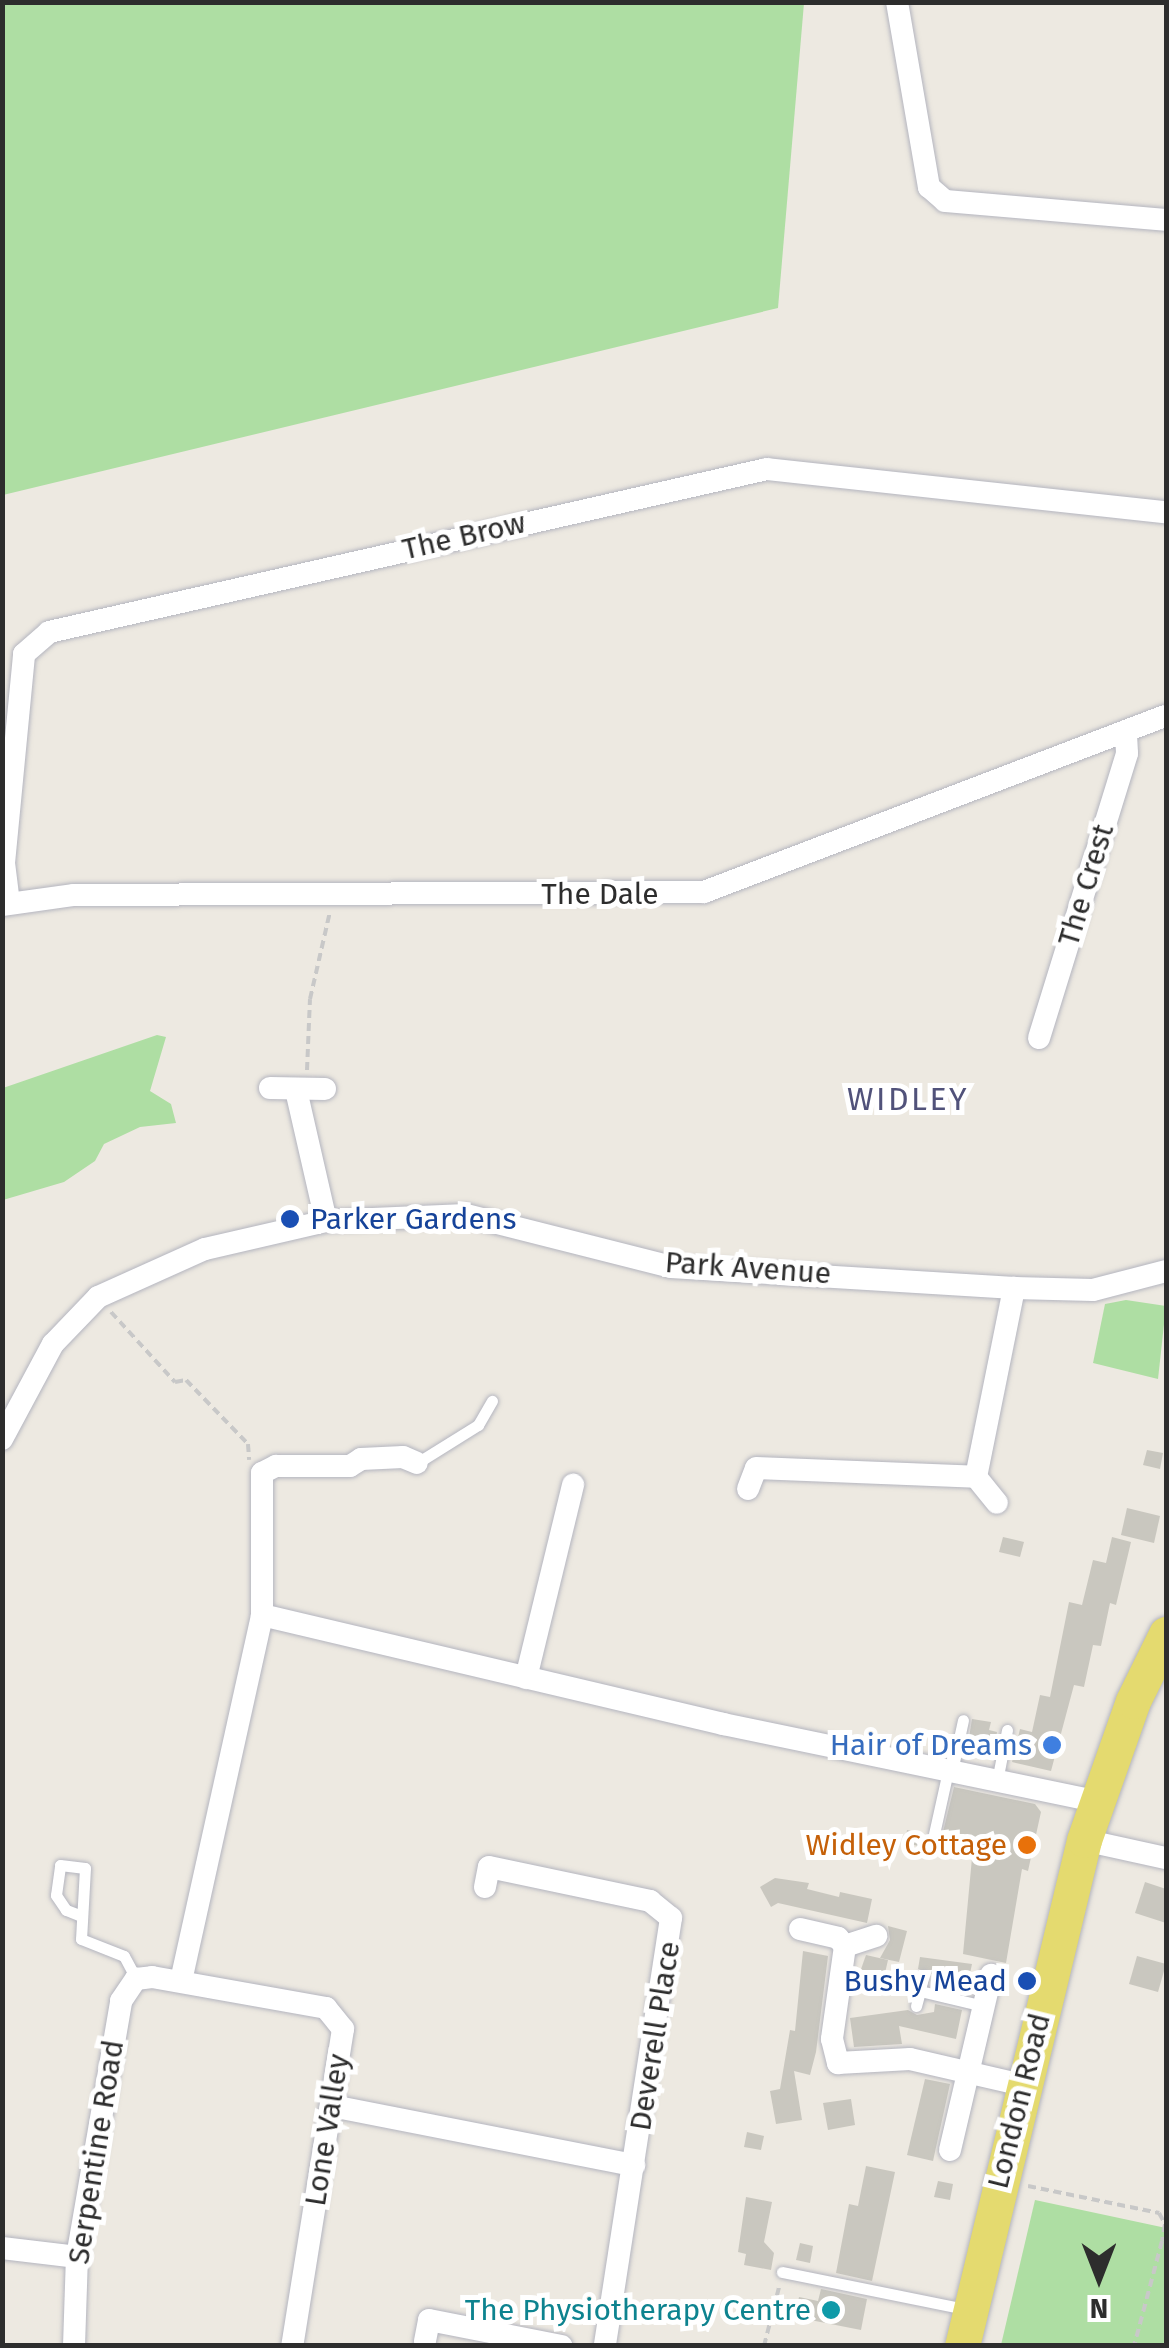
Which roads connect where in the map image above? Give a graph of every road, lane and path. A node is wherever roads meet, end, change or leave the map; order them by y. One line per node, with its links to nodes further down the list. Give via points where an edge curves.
1 (897, 2): 2 (street, via 929,186 945,201)
2 (1166, 220)
3 (1166, 512): 7 (street, The Brow, via 767,468 50,632 24,654 4,862)
4 (1166, 716): 5 (street, The Dale)
5 (1126, 731): 6 (street, The Dale, via 704,892); 8 (street, The Crest, via 1127,753)
6 (334, 895): 7 (street, The Dale, via 74,895); 10 (path, via 310,1000)
7 (6, 904)
8 (1039, 1038)
9 (270, 1088): 10 (street)
10 (310, 1090): 11 (street)
11 (326, 1221): 13 (street, Park Avenue, via 466,1215 671,1267); 14 (street, Park Avenue, via 206,1249)
12 (1166, 1271): 13 (street, Park Avenue, via 1093,1290)
13 (1014, 1288): 20 (street)
14 (98, 1298): 16 (street, Park Avenue, via 53,1344); 18 (path, via 175,1382 186,1380 248,1444 249,1464)
15 (492, 1401): 17 (lane, via 478,1425)
16 (2, 1438)
17 (417, 1463): 18 (street, via 362,1458 350,1466 276,1466)
18 (262, 1472): 23 (street)
19 (747, 1473): 20 (street)
20 (976, 1477): 22 (street)
21 (573, 1484): 25 (street)
22 (997, 1503)
23 (262, 1615): 25 (street); 42 (street)
24 (1166, 1634): 30 (main road, London Road)
25 (526, 1678): 28 (street)
26 (963, 1720): 28 (lane)
27 (1008, 1730): 29 (lane)
28 (950, 1771): 29 (street); 31 (lane)
29 (997, 1781): 30 (street)
30 (1096, 1801): 32 (main road, London Road)
31 (934, 1834)
32 (1084, 1840): 33 (street); 47 (main road, London Road)
33 (1166, 1858)
34 (489, 1869): 50 (street, Deverell Place, via 650,1901 671,1918)
35 (80, 1916): 41 (lane, via 81,1940 124,1956)
36 (800, 1929): 38 (street, via 838,1938)
37 (876, 1936): 38 (street)
38 (845, 1946): 46 (street, via 832,2039 838,2063 910,2059)
39 (991, 1975): 45 (street)
40 (923, 1976): 43 (lane)
41 (144, 1978): 42 (street, Lone Valley); 53 (street, Serpentine Road, via 121,2001)
42 (181, 1981): 48 (street, Lone Valley, via 326,2008 339,2017 344,2029)
43 (920, 1991): 44 (lane); 45 (lane)
44 (916, 2006)
45 (984, 2006): 46 (street)
46 (969, 2072): 47 (street); 49 (street)
47 (1022, 2085): 51 (main road, London Road)
48 (332, 2106): 50 (street, Deverell Place); 58 (street, Lone Valley)
49 (950, 2150)
50 (634, 2164): 60 (street, Deverell Place)
51 (998, 2182): 55 (main road, London Road); 63 (path, via 1158,2214 1165,2224)
52 (2, 2248): 53 (street)
53 (77, 2257): 57 (street, Serpentine Road)
54 (782, 2272): 55 (lane); 61 (path)
55 (969, 2310): 62 (main road, London Road)
56 (428, 2321): 59 (street)
57 (74, 2346)
58 (292, 2346)
59 (561, 2346)
60 (604, 2346)
61 (764, 2346)
62 (962, 2346)
63 (1134, 2346)

